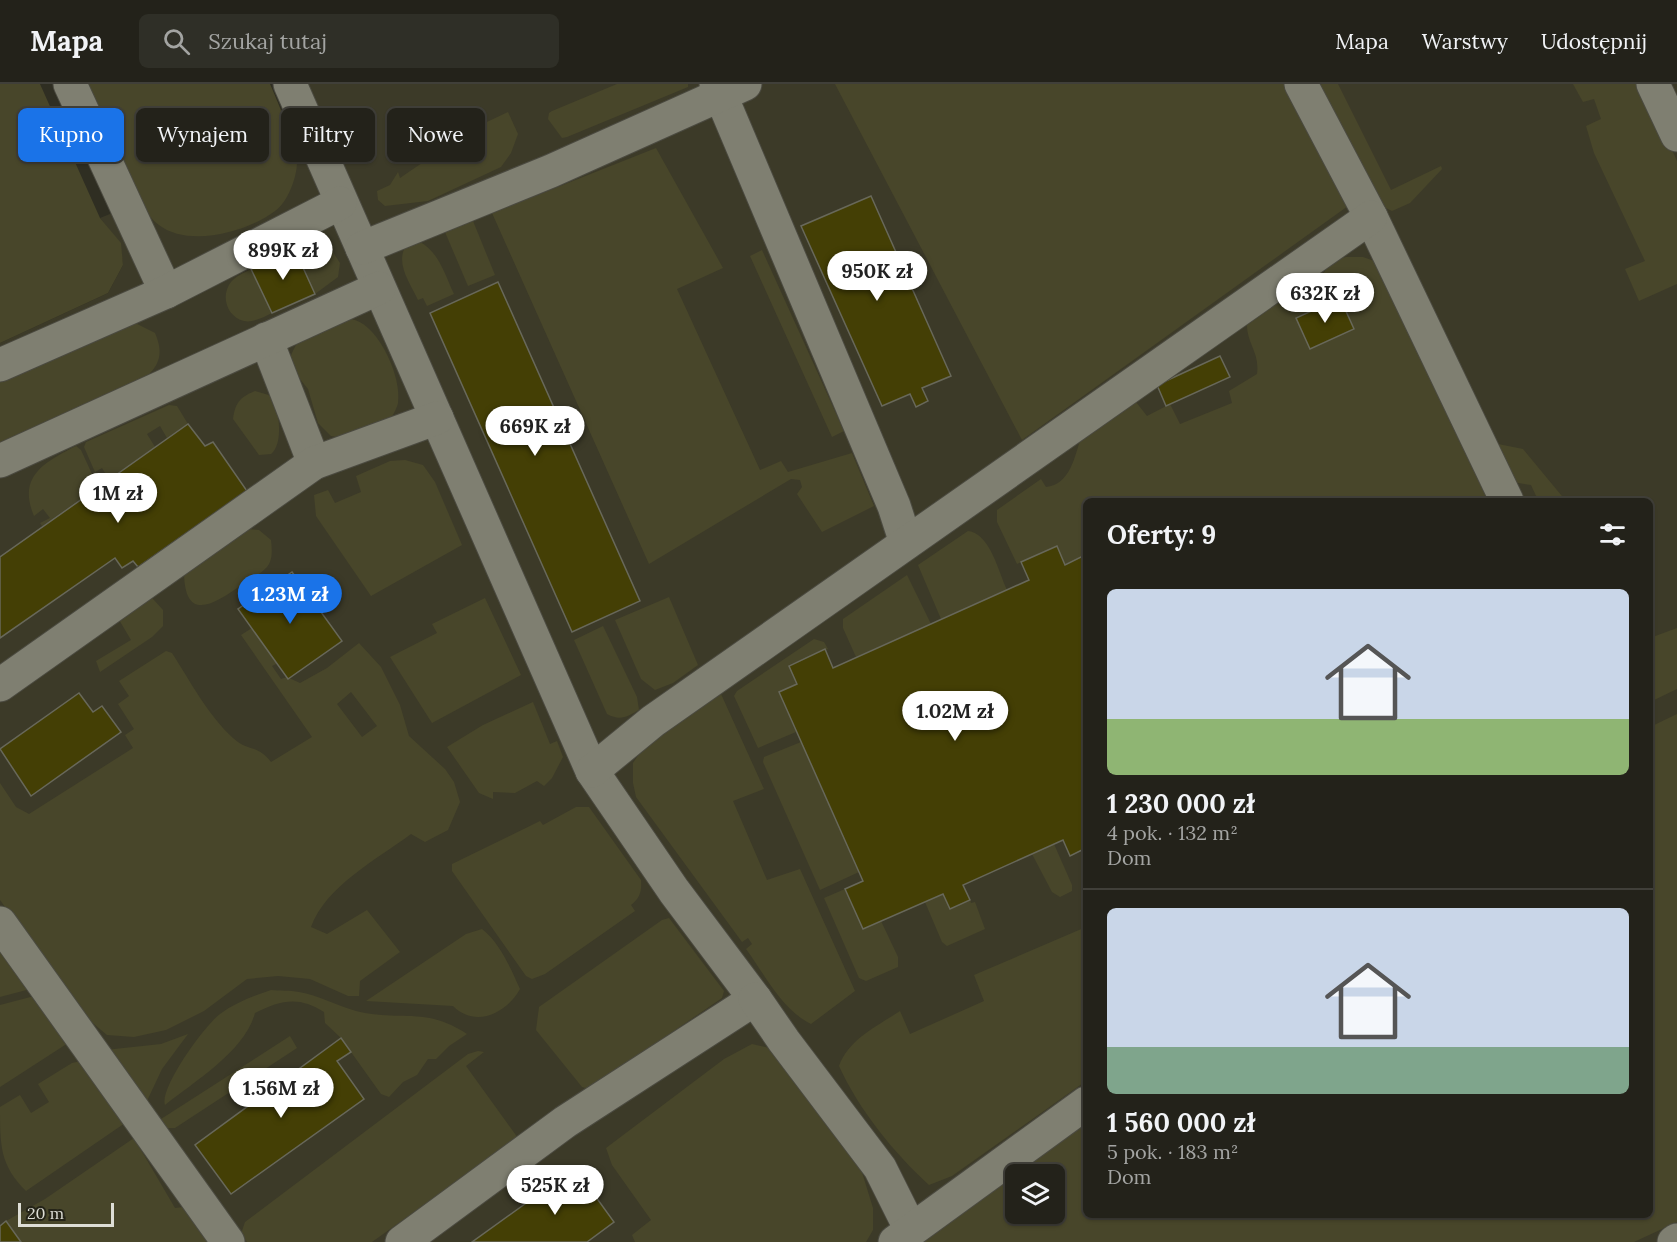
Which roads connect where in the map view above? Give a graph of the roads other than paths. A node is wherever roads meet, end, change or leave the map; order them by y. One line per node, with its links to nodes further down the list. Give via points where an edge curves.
1 (70, 84): 11 (lane)
2 (290, 84): 7 (lane)
3 (1301, 84): 8 (lane)
4 (1653, 84): 6 (lane)
5 (727, 88): 9 (lane, via 551,171); 18 (lane)
6 (1677, 135)
7 (340, 203): 9 (lane); 11 (lane)
8 (1371, 217): 17 (lane); 18 (lane)
9 (362, 248): 10 (lane)
10 (379, 288): 12 (lane); 14 (lane)
11 (166, 292): 13 (lane)
12 (266, 339): 15 (lane); 16 (lane)
13 (0, 365)
14 (437, 418): 16 (lane); 20 (lane)
15 (0, 461)
16 (314, 463): 19 (lane)
17 (1506, 498)
18 (906, 543): 20 (lane, via 653,721)
19 (0, 685)
20 (592, 771): 22 (lane, via 674,891)
21 (0, 923): 25 (lane)
22 (755, 999): 24 (lane, via 880,1168); 26 (lane, via 566,1122)
23 (1083, 1105): 24 (lane)
24 (903, 1236)
25 (228, 1242)
26 (402, 1242)

